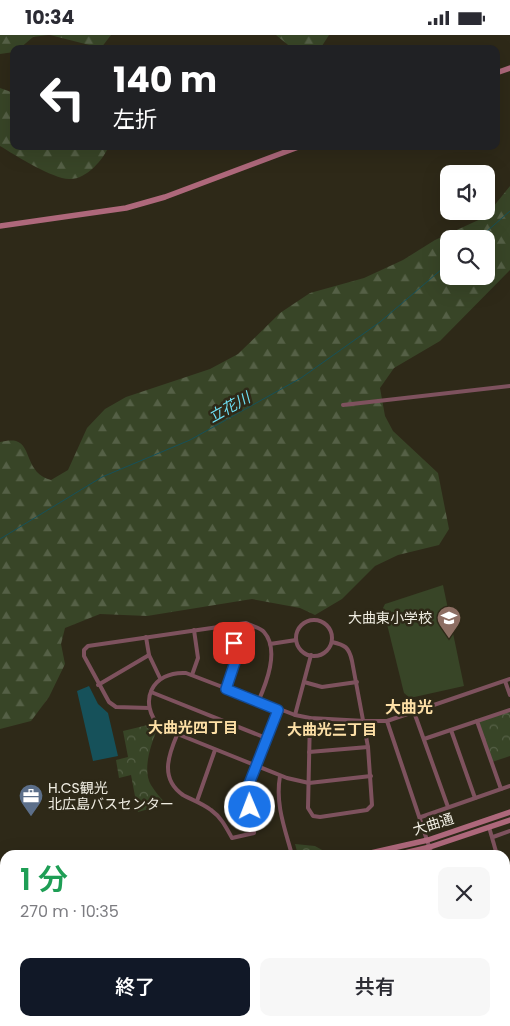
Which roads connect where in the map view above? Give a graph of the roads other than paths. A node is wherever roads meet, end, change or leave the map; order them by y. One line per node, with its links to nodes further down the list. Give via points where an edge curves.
1 (290, 150): 2 (street, via 165,197 126,208)
2 (0, 226)
3 (510, 386): 4 (street)
4 (343, 405)
5 (232, 624): 6 (street); 10 (street, via 246,623 264,632); 19 (street, via 235,662)
6 (194, 630): 7 (street); 13 (street, via 198,657)
7 (146, 637): 11 (street); 18 (street, via 88,646 84,650)
8 (296, 640): 9 (street, via 302,624 312,619 328,626); 10 (street); 12 (street, via 301,650)
9 (332, 642): 12 (street, via 326,651); 17 (street, via 349,649)
10 (270, 644): 22 (street, via 269,676)
11 (149, 655): 14 (street); 18 (street)
12 (310, 655): 16 (street)
13 (192, 675): 14 (street, via 176,673); 19 (street)
14 (160, 678): 20 (street)
15 (508, 680): 21 (street); 26 (street)
16 (304, 682): 17 (street, via 322,687); 27 (street)
17 (357, 682): 29 (street)
18 (98, 685): 23 (street, via 116,707)
19 (226, 689): 22 (street)
20 (151, 692): 23 (street); 34 (street)
21 (510, 695)
22 (258, 702): 25 (street)
23 (149, 708): 33 (street, via 160,727)
24 (510, 709): 31 (street)
25 (278, 710): 27 (street); 34 (street)
26 (414, 712): 30 (street); 35 (street)
27 (295, 715): 28 (street)
28 (310, 718): 29 (street); 38 (street)
29 (365, 721): 30 (street); 36 (street)
30 (387, 721): 49 (street)
31 (477, 721): 32 (street); 44 (street)
32 (451, 730): 35 (street); 45 (street)
33 (177, 735): 37 (street); 46 (street, via 166,769 182,794)
34 (266, 738): 39 (street)
35 (424, 739): 47 (street)
36 (368, 747): 38 (street); 41 (street)
37 (215, 750): 39 (street); 46 (street)
38 (309, 752): 42 (street)
39 (256, 766): 40 (street); 46 (street, via 249,784 254,833 232,837 222,819)
40 (280, 776): 42 (street); 56 (street, via 279,809)
41 (371, 776): 42 (street); 42 (street, via 372,805 367,810 320,817 313,816 308,808)
42 (308, 783)
43 (510, 786): 44 (street)
44 (501, 789): 45 (street)
45 (475, 798): 47 (street)
46 (197, 801)
47 (448, 807): 49 (street)
48 (510, 812): 54 (street, 大曲通)
49 (421, 817): 54 (street)
50 (510, 820): 51 (street, 大曲通)
51 (489, 827): 53 (street); 55 (street, 大曲通)
52 (510, 831): 53 (street)
53 (493, 837): 60 (street)
54 (428, 840): 55 (street); 57 (street, 大曲通)
55 (430, 847): 58 (street, 大曲通); 59 (street)
56 (291, 850)
57 (384, 850)
58 (417, 850)
59 (431, 850)
60 (496, 850)

